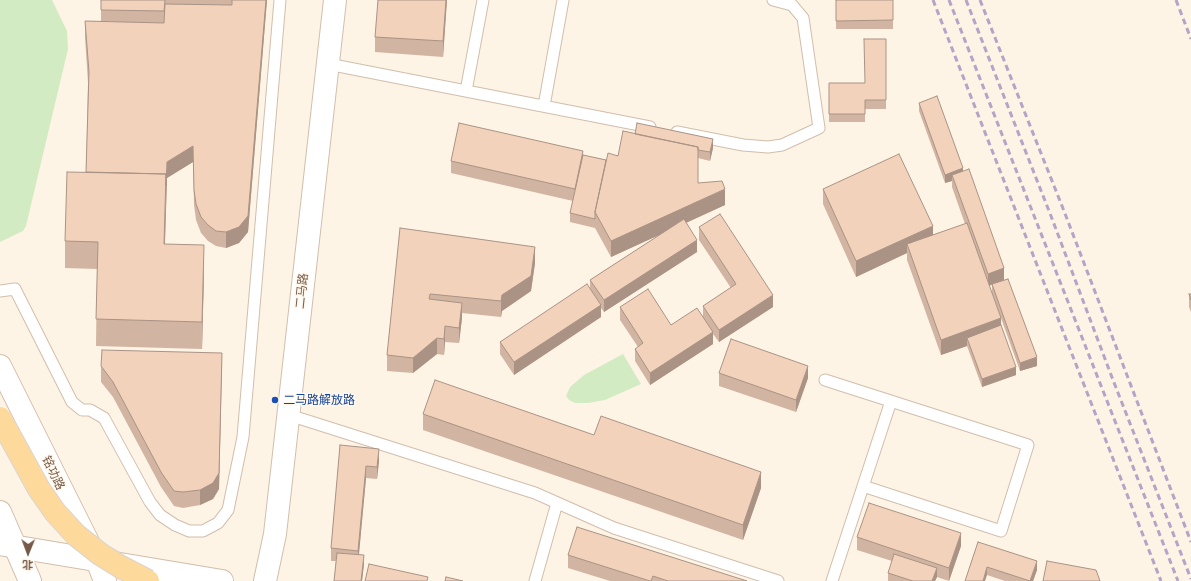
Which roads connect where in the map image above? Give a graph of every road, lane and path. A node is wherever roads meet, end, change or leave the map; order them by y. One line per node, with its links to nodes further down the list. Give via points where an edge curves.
1 (280, 0): 9 (lane, via 243,437 228,510 218,523 203,531 189,531 160,514 150,502 104,418 90,410 82,410 72,402 15,289)
2 (335, 0): 6 (street, 二马路)
3 (482, 0): 7 (lane)
4 (563, 0): 8 (lane)
5 (773, 0): 8 (lane, via 792,5 803,18 819,128 782,145 768,147 743,145)
6 (328, 64): 7 (lane); 13 (street, 二马路)
7 (466, 91): 8 (lane)
8 (544, 106)
9 (0, 291)
10 (0, 366): 19 (street, 铭功路)
11 (825, 380): 12 (lane)
12 (891, 401): 15 (lane); 15 (lane, via 1028,445 1001,531)
13 (289, 415): 16 (lane, via 535,493); 24 (street, 二马路, via 275,534)
14 (0, 418): 22 (main road, bridge, via 16,451 55,512 76,535 100,554)
15 (863, 486): 27 (lane)
16 (557, 503): 25 (lane); 26 (lane, via 614,528)
17 (0, 512): 18 (street)
18 (7, 545): 19 (street); 20 (street)
19 (97, 560): 21 (street, 铭功路); 23 (street)
20 (30, 581)
21 (105, 581)
22 (148, 581)
23 (222, 581)
24 (265, 581)
25 (535, 581)
26 (778, 581)
27 (832, 581)

